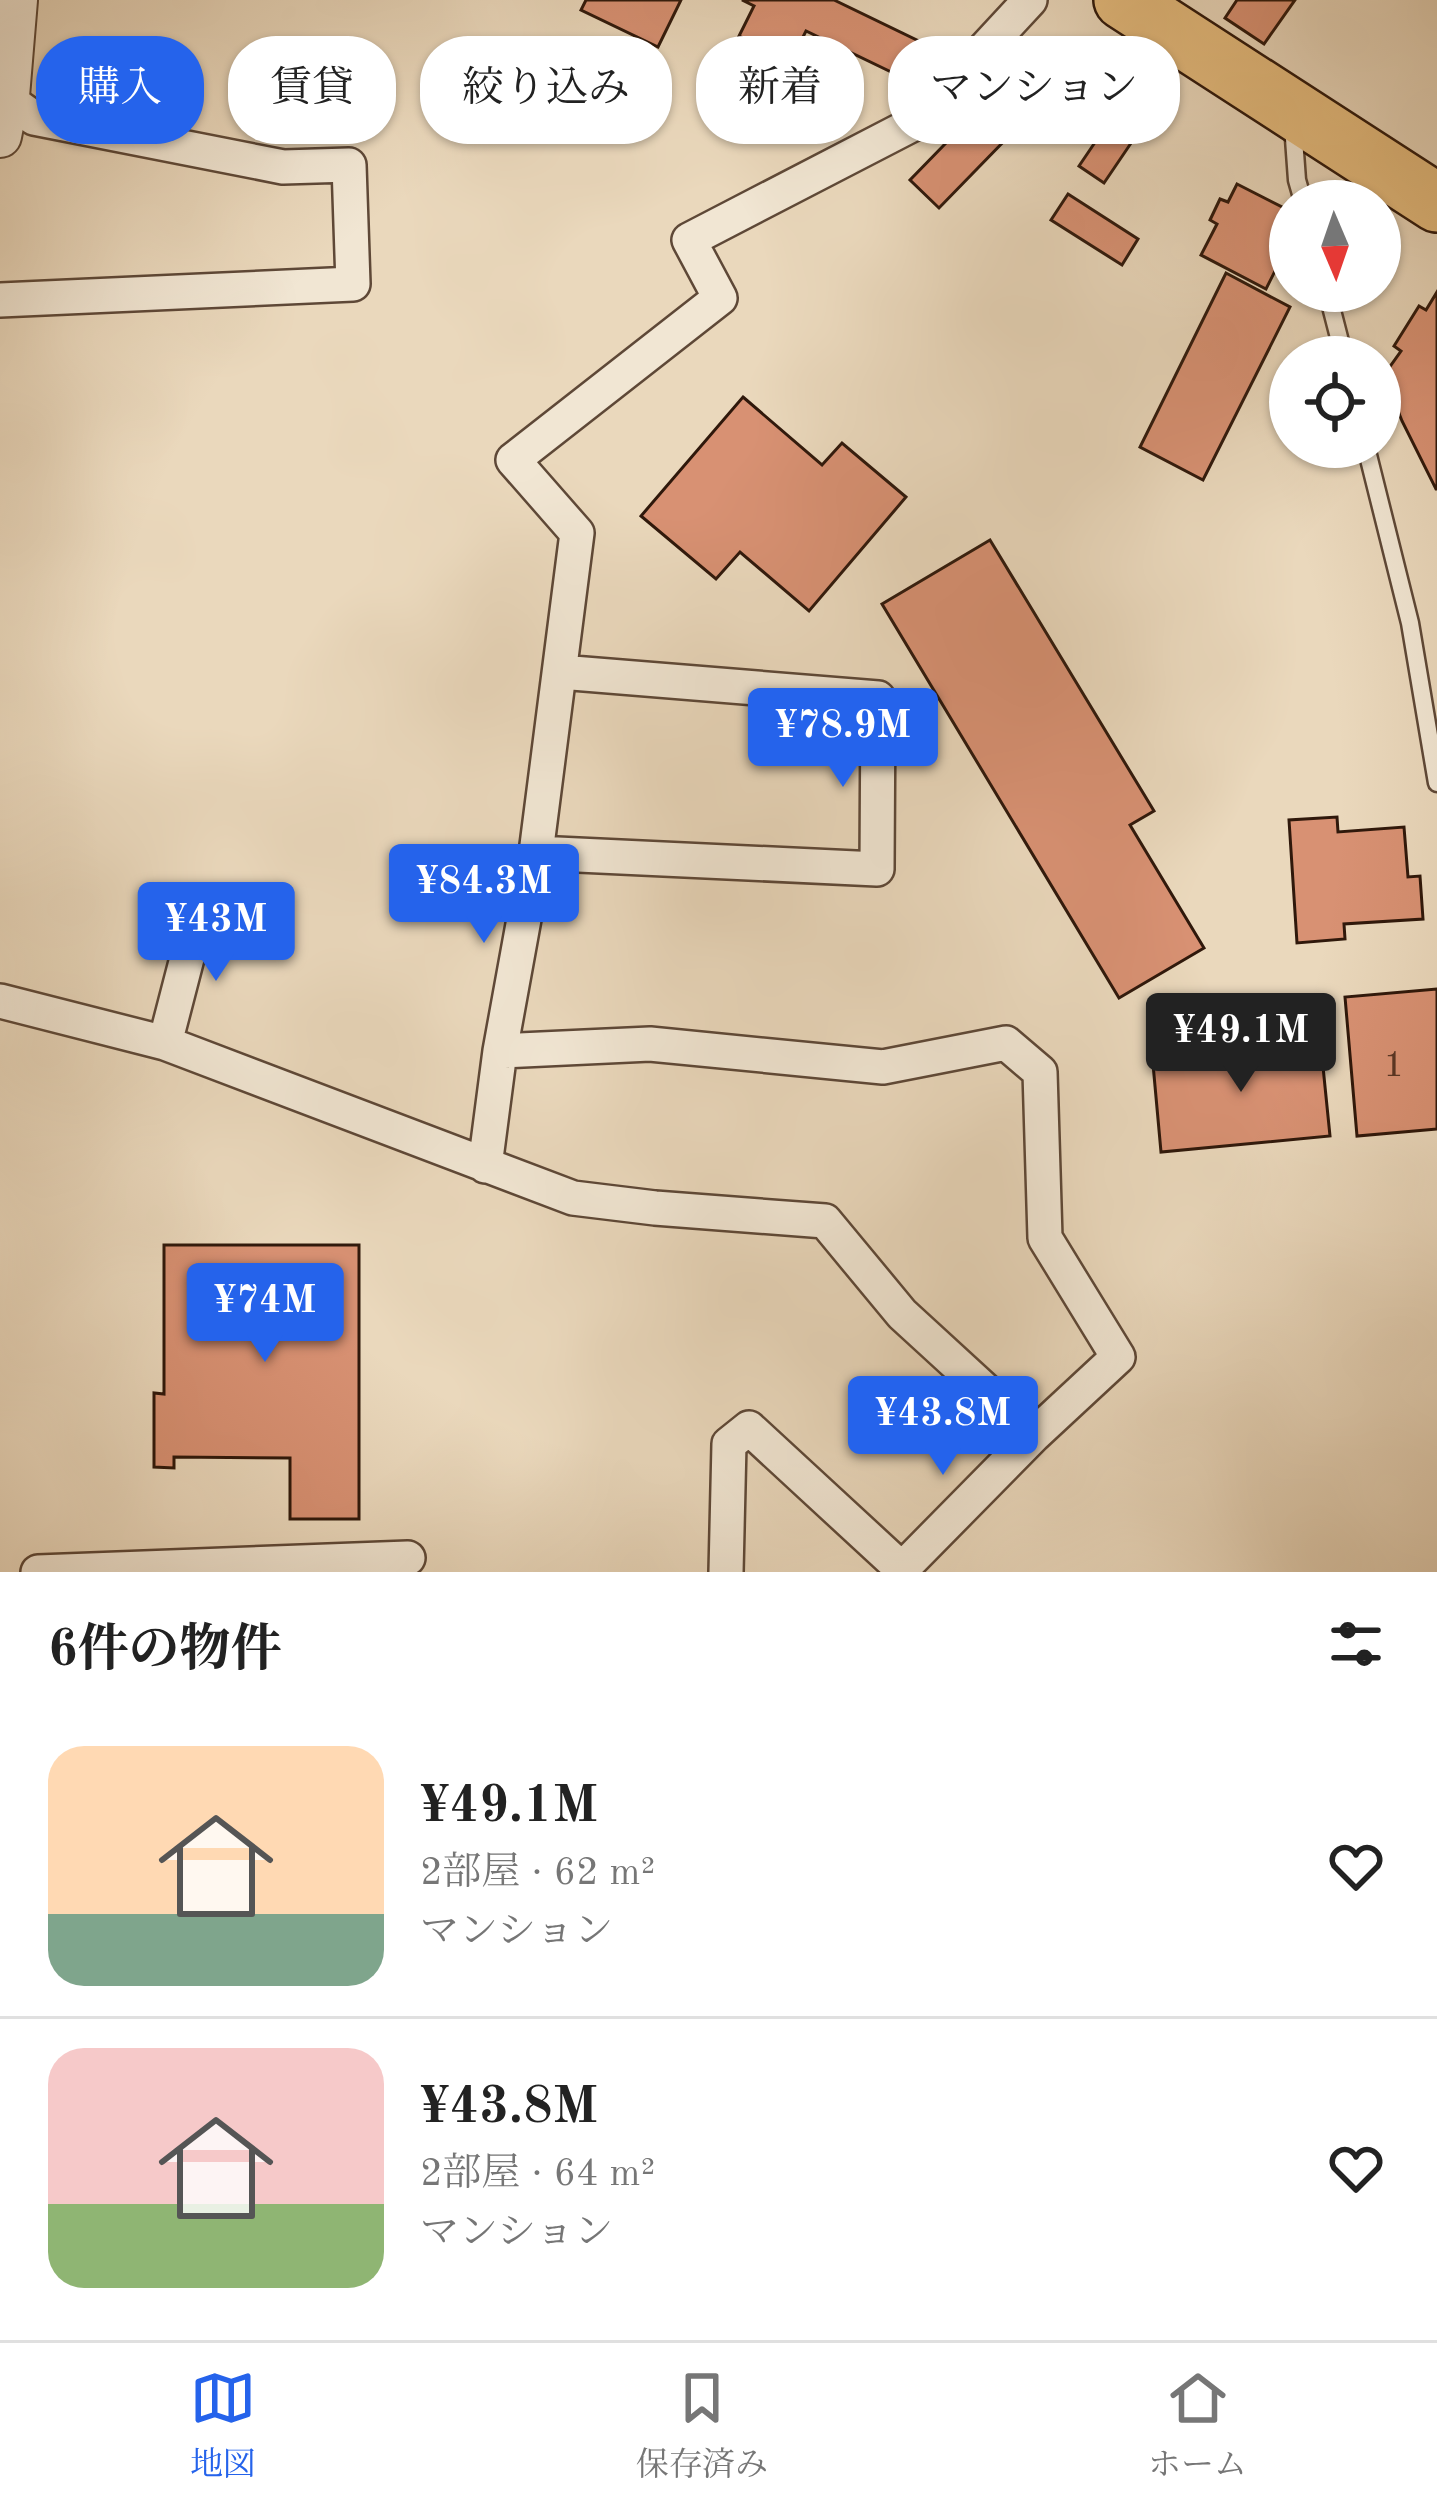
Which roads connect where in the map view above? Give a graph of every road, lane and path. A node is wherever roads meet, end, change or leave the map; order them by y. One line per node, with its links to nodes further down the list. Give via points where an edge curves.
1 (16, 0): 4 (street)
2 (1030, 0): 10 (street, via 917,122 689,240 720,298 513,460 577,533)
3 (1123, 0): 5 (highway)
4 (3, 109): 8 (street, via 284,167 349,165 352,284)
5 (1292, 112): 6 (lane); 7 (highway)
6 (1297, 180)
7 (1437, 202)
8 (0, 300)
9 (1371, 468): 11 (lane, via 1410,623)
10 (560, 672): 12 (street); 12 (street, via 878,698 877,869)
11 (1437, 783)
12 (536, 853): 16 (street)
13 (200, 908): 15 (street)
14 (0, 1001): 15 (street)
15 (165, 1043): 17 (street)
16 (500, 1051): 17 (street); 18 (street, via 650,1044 883,1067 1006,1043 1040,1072 1046,1238 1118,1357)
17 (484, 1166): 18 (street, via 573,1198 825,1221 902,1314)
18 (1034, 1435): 20 (street)
19 (408, 1558): 21 (street)
20 (904, 1570): 22 (street, via 748,1428 729,1444)
21 (38, 1572)
22 (726, 1572)

